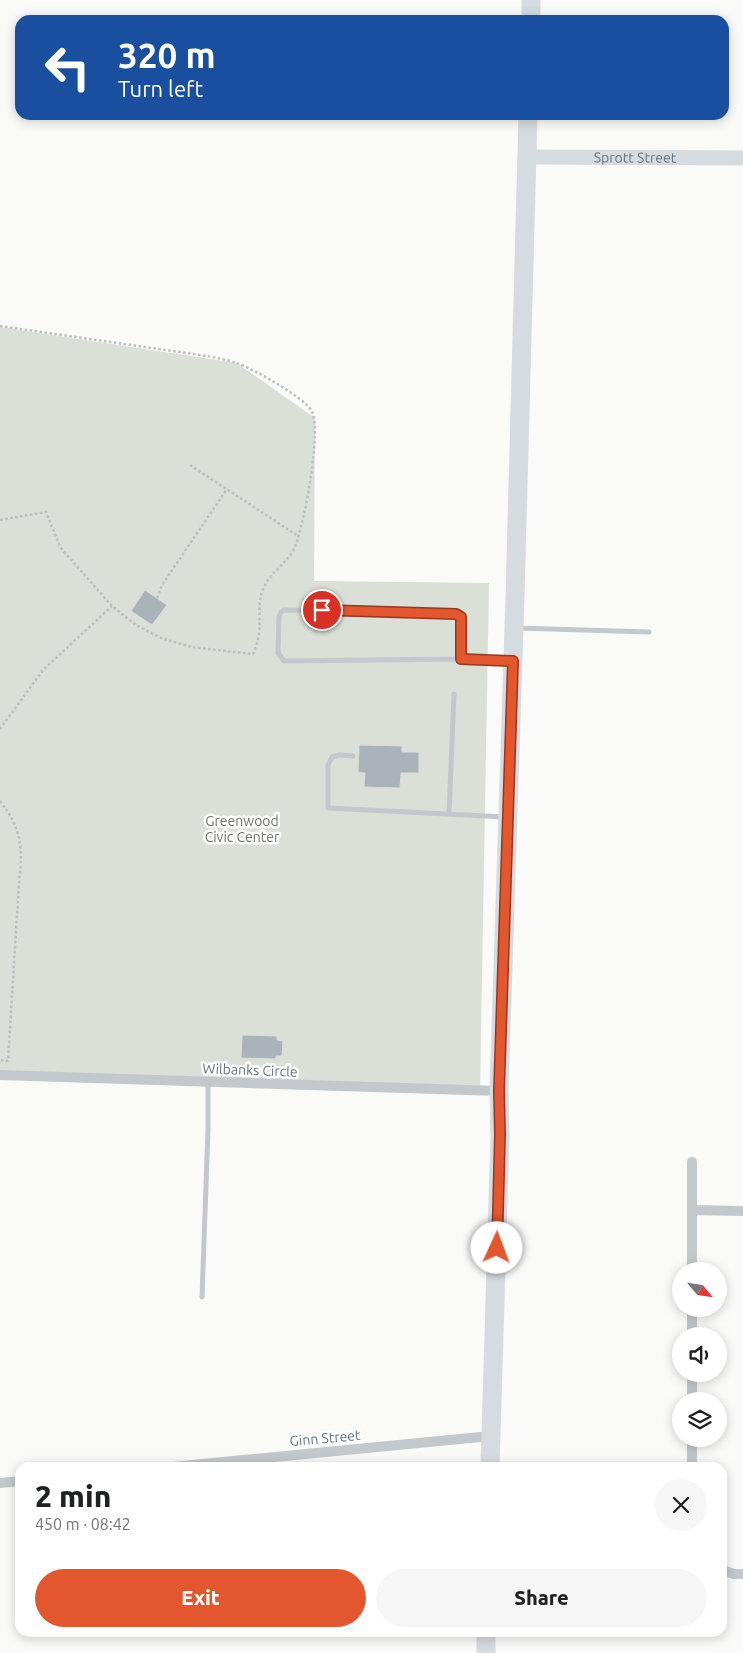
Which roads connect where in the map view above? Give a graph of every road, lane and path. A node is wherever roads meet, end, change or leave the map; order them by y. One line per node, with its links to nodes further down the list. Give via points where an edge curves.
1 (531, 0): 2 (highway)
2 (531, 15)
3 (528, 120): 4 (highway)
4 (527, 157): 5 (street, Sprott Street); 13 (highway)
5 (743, 158)
6 (0, 326): 10 (path, via 207,356 237,364 297,396 315,418 309,493)
7 (190, 465): 8 (path)
8 (227, 489): 10 (path); 11 (path, via 162,585)
9 (0, 520): 12 (path, via 46,512 60,547)
10 (298, 536): 12 (path, via 290,556 261,594 258,640 253,654 191,647 161,638 136,625)
11 (157, 598)
12 (112, 606): 18 (path, via 43,670)
13 (514, 628): 14 (lane); 16 (highway)
14 (648, 632)
15 (461, 659): 15 (lane, via 462,625 461,617 456,614 284,610 279,617 278,652 284,661); 16 (lane)
16 (513, 661): 22 (highway)
17 (454, 694): 21 (lane)
18 (0, 729)
19 (353, 756): 21 (lane, via 332,757 328,764 328,808)
20 (0, 801): 23 (path, via 20,838 22,861 8,1061)
21 (449, 814): 22 (lane)
22 (508, 817): 26 (highway)
23 (0, 1060)
24 (0, 1075): 25 (street, Wilbanks Circle)
25 (208, 1082): 26 (street, Wilbanks Circle); 31 (lane)
26 (499, 1091): 32 (highway)
27 (692, 1162): 28 (street)
28 (692, 1210): 29 (street); 30 (street)
29 (743, 1210)
30 (692, 1262)
31 (202, 1297)
32 (491, 1436): 34 (street, Ginn Street); 35 (highway)
33 (692, 1447): 36 (street)
34 (224, 1462)
35 (490, 1462)
36 (692, 1462)
37 (15, 1482): 38 (street)
38 (0, 1483)
39 (727, 1572): 40 (street)
40 (743, 1574)
41 (486, 1637): 42 (highway)
42 (486, 1653)

